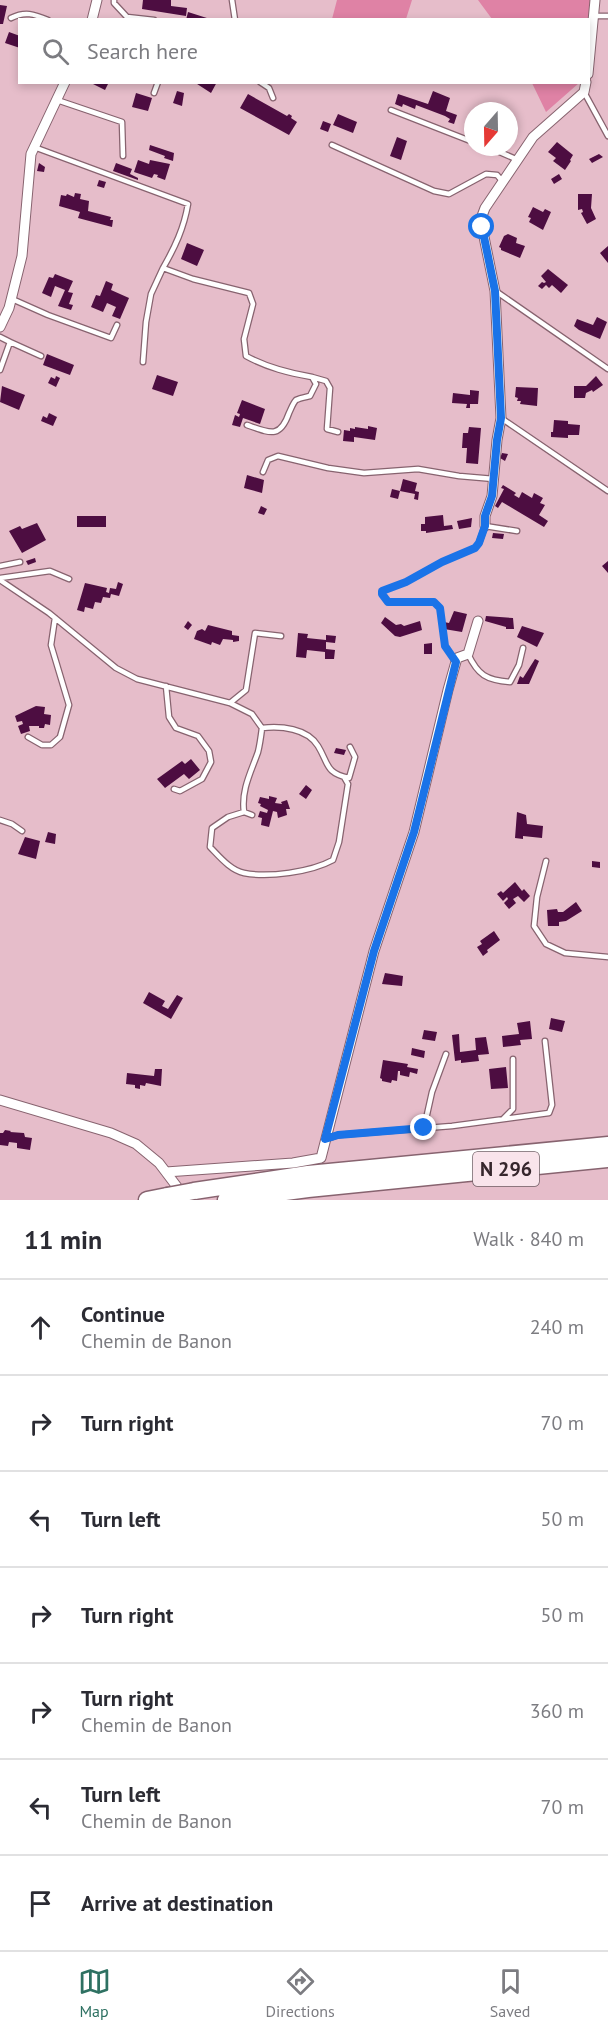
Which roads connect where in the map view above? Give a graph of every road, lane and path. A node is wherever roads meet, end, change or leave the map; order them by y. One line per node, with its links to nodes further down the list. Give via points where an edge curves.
1 (97, 0): 9 (street)
2 (114, 0): 10 (lane)
3 (232, 0): 11 (lane)
4 (595, 0): 5 (street)
5 (594, 16): 6 (lane); 12 (street)
6 (608, 16)
7 (11, 18): 8 (lane, via 20,13)
8 (43, 18)
9 (92, 18)
10 (128, 18)
11 (236, 18)
12 (590, 55)
13 (64, 84): 19 (street)
14 (157, 84): 17 (lane)
15 (263, 84): 18 (lane)
16 (585, 87): 21 (lane); 27 (street, via 533,137)
17 (154, 93)
18 (273, 98)
19 (57, 100): 24 (street); 25 (lane, via 122,122)
20 (391, 110): 22 (lane)
21 (608, 136)
22 (464, 138)
23 (332, 145): 28 (lane, via 434,191 449,194 486,174 497,175)
24 (34, 147): 29 (lane, via 188,204 177,245); 31 (street, via 22,256)
25 (123, 156)
26 (509, 156): 27 (lane)
27 (518, 160): 28 (street)
28 (503, 182): 30 (street, via 482,216)
29 (163, 268): 37 (lane, via 151,294); 40 (lane, via 249,292 253,304 244,339 246,356 260,364)
30 (495, 291): 38 (lane); 41 (street)
31 (11, 298): 32 (lane, via 111,338); 33 (street)
32 (117, 325)
33 (0, 327)
34 (0, 337): 35 (lane)
35 (10, 342): 36 (lane); 39 (lane)
36 (41, 356)
37 (143, 362)
38 (607, 367)
39 (0, 370)
40 (312, 377): 42 (lane, via 316,384 310,396 297,400 278,432); 43 (lane, via 326,381 330,388 327,429)
41 (501, 418): 45 (street); 46 (lane)
42 (247, 425)
43 (338, 432)
44 (264, 472): 45 (lane, via 268,460 278,456 364,473 418,470)
45 (494, 479): 47 (street)
46 (608, 491)
47 (485, 526): 48 (lane); 49 (lane)
48 (517, 531)
49 (479, 543): 59 (path, via 468,552 382,591 388,602 437,604 445,646)
50 (20, 562): 51 (lane)
51 (0, 566)
52 (0, 579): 53 (lane, via 50,571); 54 (lane)
53 (69, 579)
54 (55, 618): 60 (lane, via 116,668 137,679); 63 (lane, via 51,645 69,705 60,737 51,745)
55 (478, 621): 58 (street)
56 (282, 636): 61 (lane, via 255,633 246,690)
57 (523, 648): 58 (lane, via 510,682 493,681 476,670)
58 (468, 654): 59 (street)
59 (456, 662): 79 (street, via 414,832 374,951)
60 (166, 686): 61 (lane); 66 (lane, via 169,717 176,728 198,736 209,751 211,762 202,779 180,792)
61 (230, 704): 62 (lane, via 252,714)
62 (262, 728): 65 (lane, via 278,726 311,737 326,766); 67 (lane, via 243,801)
63 (28, 737)
64 (350, 747): 65 (lane, via 355,757 349,778)
65 (344, 777): 67 (lane, via 348,784 339,842 333,860 321,867 267,874 243,873 225,863 210,847 212,828)
66 (174, 789)
67 (244, 812): 68 (lane)
68 (252, 815)
69 (0, 820): 70 (lane)
70 (22, 831)
71 (546, 861): 72 (lane, via 534,926 546,944 565,953)
72 (608, 957)
73 (545, 1041): 77 (lane, via 552,1105 549,1113)
74 (446, 1054): 78 (lane)
75 (513, 1059): 77 (lane, via 513,1110)
76 (0, 1100): 82 (street, via 111,1133 136,1144)
77 (503, 1119): 78 (lane)
78 (424, 1128): 79 (lane)
79 (325, 1139): 82 (street, via 321,1158)
80 (608, 1145): 83 (highway, N 296, via 308,1174)
81 (608, 1159): 85 (highway, N 296)
82 (166, 1172): 83 (street)
83 (190, 1196): 84 (highway, N 296, bridge)
84 (147, 1200)
85 (230, 1200)

